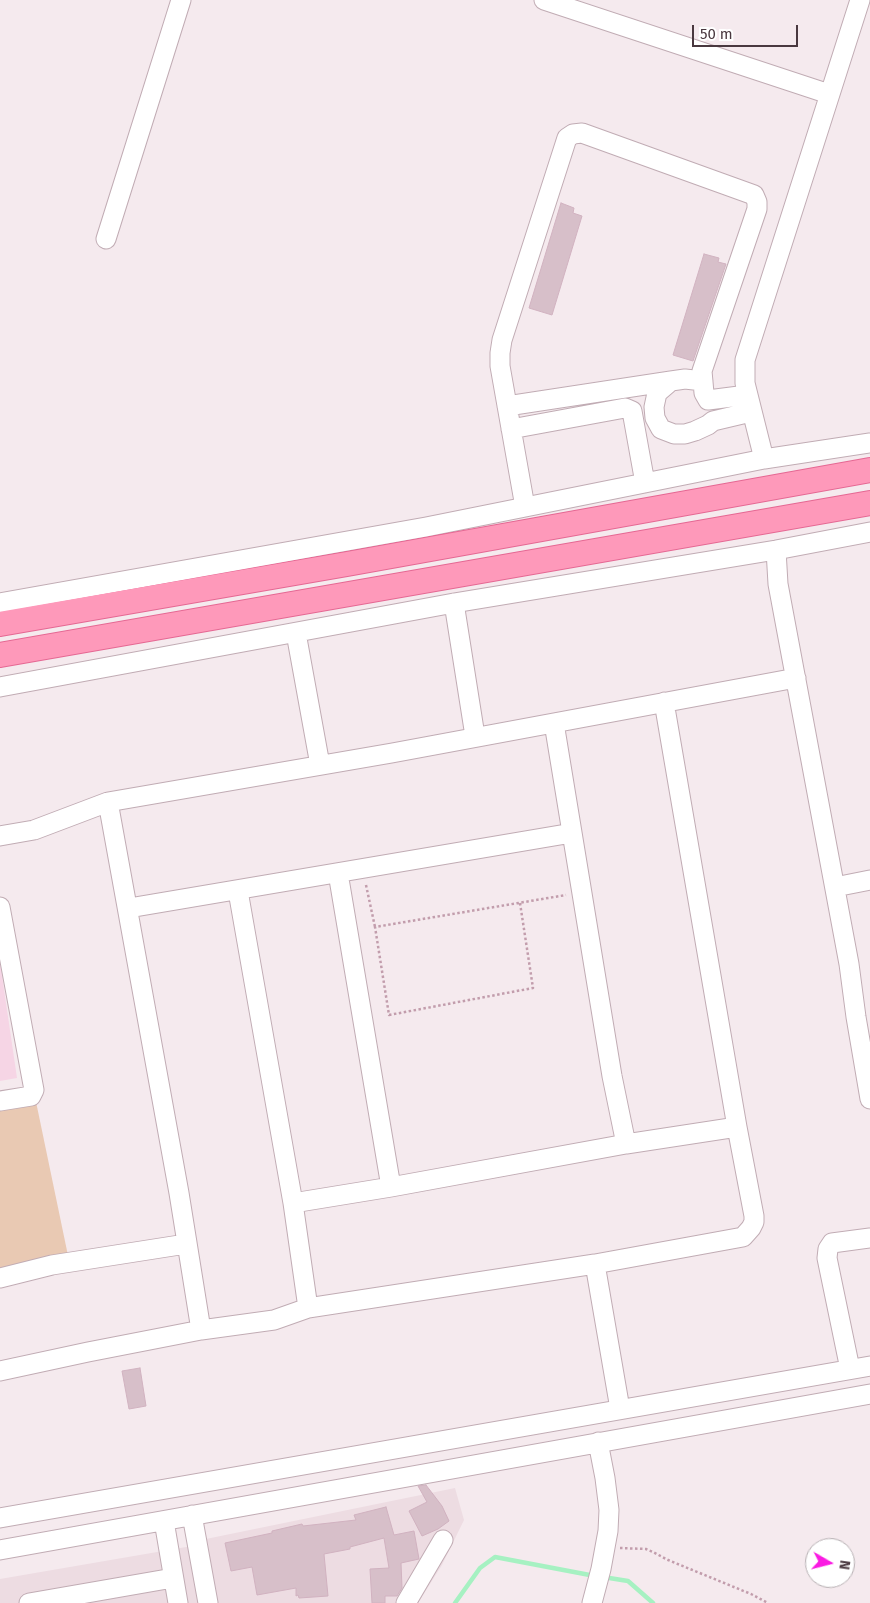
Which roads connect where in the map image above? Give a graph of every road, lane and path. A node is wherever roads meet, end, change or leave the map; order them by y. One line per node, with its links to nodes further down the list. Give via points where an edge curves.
1 (181, 0): 5 (street)
2 (544, 0): 4 (street)
3 (860, 0): 4 (street)
4 (829, 94): 8 (street, via 745,360)
5 (106, 239)
6 (671, 381): 7 (street); 8 (street, via 657,393 654,407 661,429 674,434 685,434 708,426); 9 (street)
7 (703, 381): 8 (street, via 708,400); 9 (street, via 702,371 757,209 754,195 582,133 574,134 567,138 502,340 500,366)
8 (749, 403): 12 (street)
9 (507, 406): 10 (street)
10 (511, 429): 14 (street, via 625,408 632,411); 16 (street)
11 (870, 442): 12 (street)
12 (764, 459): 14 (street)
13 (870, 470): 21 (main road)
14 (645, 483): 16 (street)
15 (870, 503): 23 (main road)
16 (525, 507): 19 (street)
17 (870, 532): 18 (street)
18 (776, 550): 20 (street); 24 (street, via 778,584)
19 (0, 603)
20 (454, 603): 22 (street); 28 (street)
21 (0, 624)
22 (296, 633): 25 (street); 29 (street)
23 (0, 656)
24 (796, 678): 26 (street); 36 (street)
25 (0, 687)
26 (664, 702): 27 (street); 46 (street)
27 (554, 723): 28 (street); 31 (street)
28 (475, 736): 29 (street)
29 (320, 764): 30 (street)
30 (108, 802): 32 (street, via 34,830); 41 (street)
31 (572, 833): 33 (street); 38 (street)
32 (0, 836)
33 (363, 869): 34 (street); 42 (path)
34 (338, 873): 37 (street); 48 (street)
35 (870, 880): 36 (street)
36 (835, 887): 43 (street, via 849,964)
37 (238, 891): 41 (street); 49 (street)
38 (582, 892): 39 (path); 47 (street)
39 (520, 903): 42 (path); 42 (path, via 533,988 390,1015)
40 (0, 907): 45 (street, via 34,1090 31,1096)
41 (128, 908): 51 (street)
42 (375, 928)
43 (863, 1016): 44 (street)
44 (870, 1099)
45 (0, 1101)
46 (737, 1127): 47 (street); 52 (street, via 754,1216 751,1228 743,1237)
47 (626, 1144): 48 (street)
48 (392, 1188): 49 (street)
49 (293, 1203): 54 (street)
50 (870, 1238): 57 (street, via 832,1243 828,1249 827,1258)
51 (186, 1244): 53 (street, via 52,1265); 55 (street)
52 (595, 1264): 54 (street); 60 (street)
53 (0, 1278)
54 (308, 1308): 55 (street, via 274,1320)
55 (201, 1330): 58 (street)
56 (870, 1366): 57 (street)
57 (850, 1369): 60 (street)
58 (0, 1371)
59 (870, 1394): 62 (street)
60 (620, 1408): 61 (street)
61 (535, 1424): 63 (street); 65 (street)
62 (598, 1442): 63 (street); 68 (street, via 609,1510)
63 (540, 1452): 64 (street)
64 (192, 1515): 66 (street); 74 (street)
65 (0, 1518)
66 (164, 1521): 69 (street); 70 (street)
67 (443, 1540): 75 (street)
68 (606, 1547): 71 (street); 76 (path, via 646,1549)
69 (0, 1550)
70 (173, 1578): 72 (street); 73 (street)
71 (594, 1596)
72 (30, 1603)
73 (178, 1603)
74 (208, 1603)
75 (406, 1603)
76 (768, 1603)

